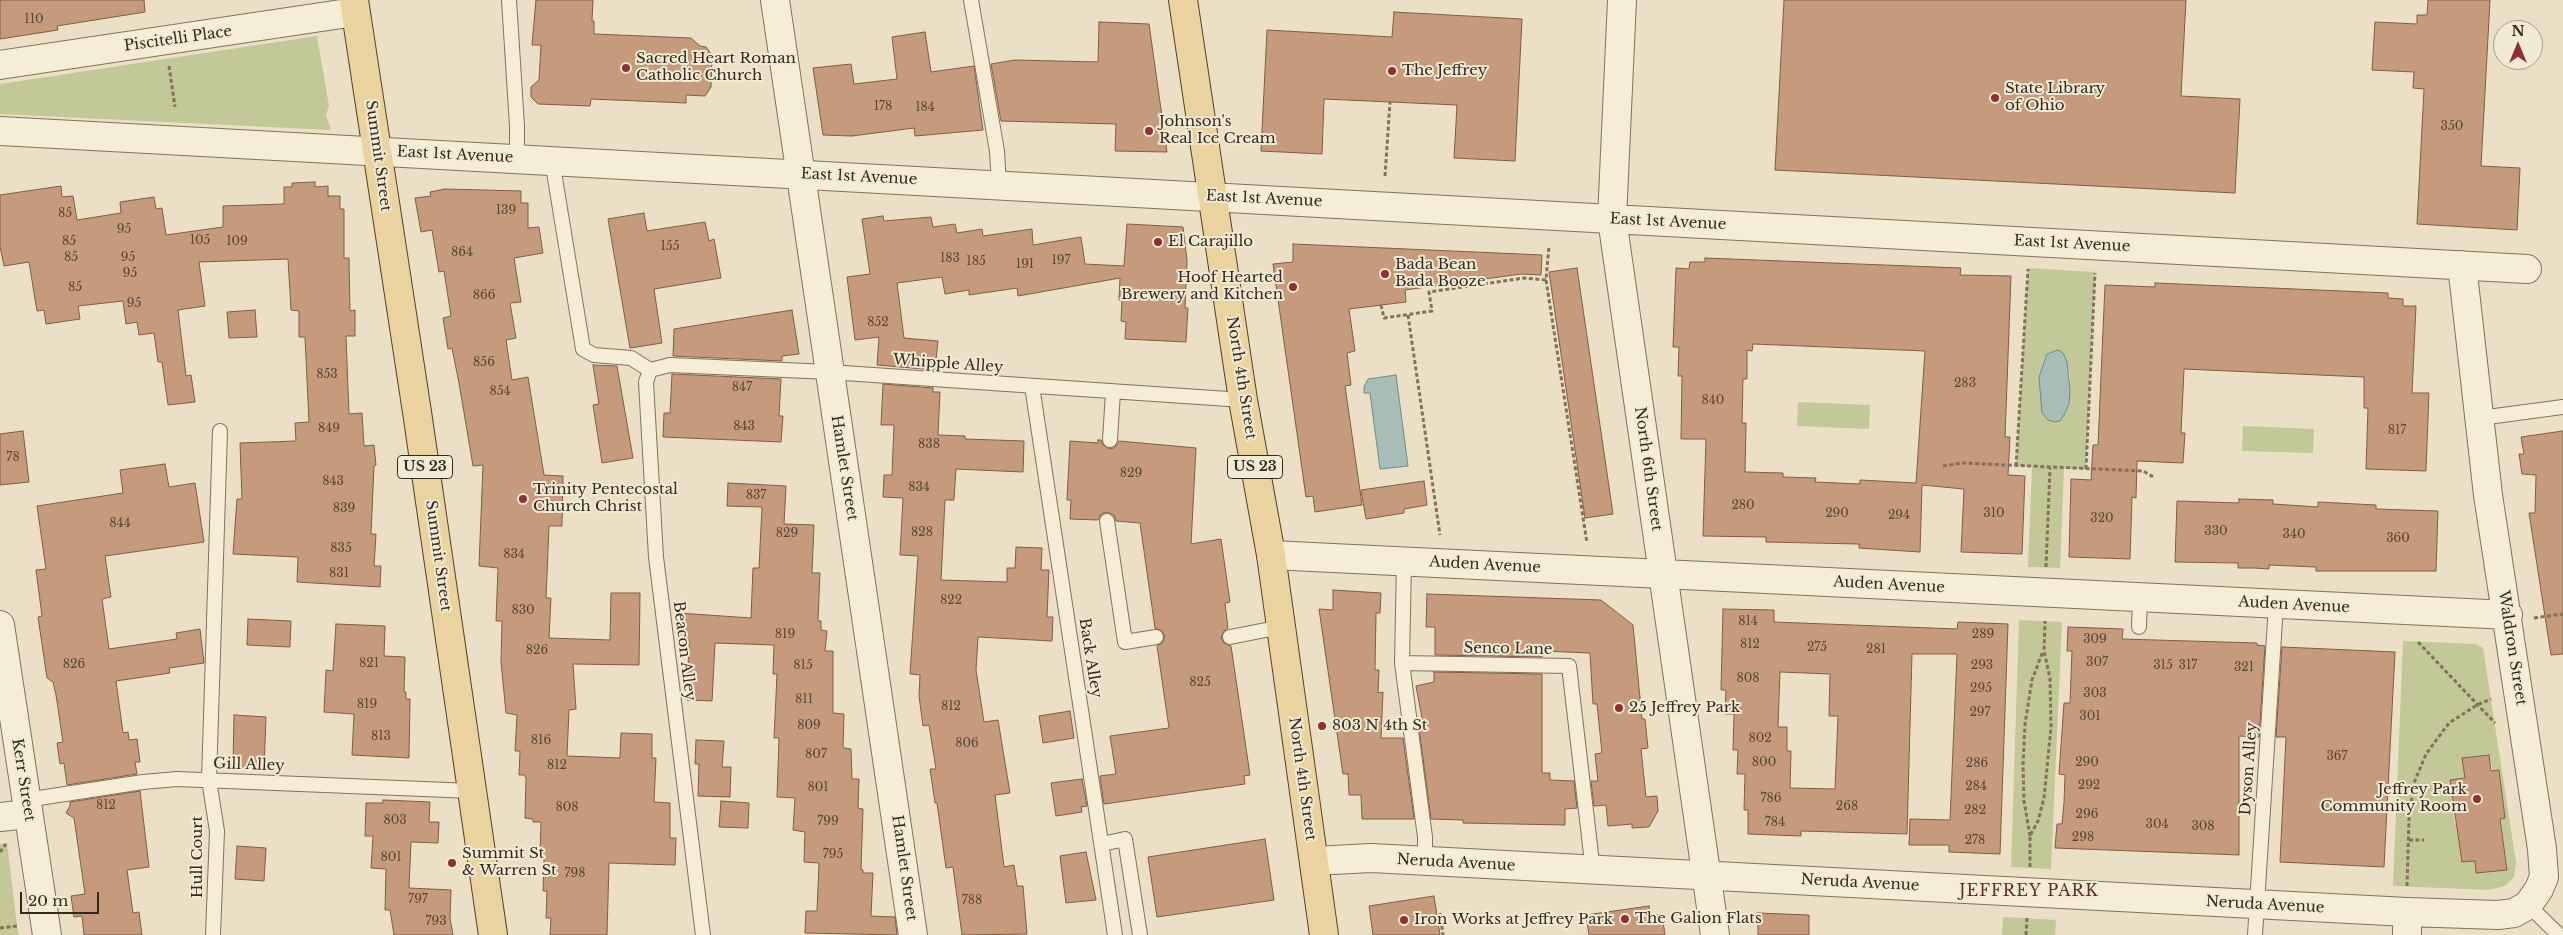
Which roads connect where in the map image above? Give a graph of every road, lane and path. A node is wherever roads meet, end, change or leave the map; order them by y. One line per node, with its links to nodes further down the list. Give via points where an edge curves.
1 (509, 0): 13 (lane)
2 (775, 0): 15 (street, Hamlet Street)
3 (971, 0): 17 (lane, via 997,151)
4 (1183, 0): 18 (main road, North 4th Street / US 23)
5 (1622, 0): 19 (street, North 6th Street)
6 (354, 6): 8 (street, Piscitelli Place); 12 (main road, Summit Street / US 23)
7 (168, 58): 10 (path)
8 (0, 65)
9 (1390, 102): 16 (path)
10 (175, 107)
11 (0, 131): 12 (street, East 1st Avenue)
12 (376, 150): 13 (street, East 1st Avenue); 66 (main road, Summit Street / US 23, via 418,412)
13 (517, 158): 14 (street, East 1st Avenue)
14 (552, 160): 15 (street, East 1st Avenue); 28 (lane, via 583,349 594,355 631,358)
15 (802, 174): 17 (street, East 1st Avenue); 29 (street, Hamlet Street)
16 (1385, 176)
17 (999, 185): 18 (street, East 1st Avenue)
18 (1213, 197): 19 (street, East 1st Avenue); 32 (main road, North 4th Street / US 23)
19 (1612, 219): 21 (street, East 1st Avenue); 48 (street, North 6th Street)
20 (1549, 246): 25 (path)
21 (2462, 265): 23 (street, East 1st Avenue); 34 (street, Waldron Street)
22 (2028, 268): 38 (path)
23 (2527, 269)
24 (2095, 272): 40 (path)
25 (1546, 280): 27 (path, via 1524,278 1429,292 1432,311); 44 (path)
26 (1381, 305): 27 (path, via 1384,318)
27 (1408, 315): 43 (path)
28 (650, 370): 29 (lane, Whipple Alley, via 670,365); 90 (lane, Beacon Alley, via 646,382 656,557)
29 (829, 372): 30 (lane, Whipple Alley); 91 (street, Hamlet Street)
30 (1032, 386): 31 (lane, Whipple Alley); 73 (lane, Back Alley)
31 (1113, 392): 32 (lane, Whipple Alley); 36 (lane)
32 (1243, 400): 45 (main road, North 4th Street / US 23)
33 (2563, 406): 34 (lane)
34 (2480, 418): 52 (street, Waldron Street, via 2488,495)
35 (220, 431): 65 (lane, Hull Court)
36 (1110, 440)
37 (1944, 466): 38 (path, via 1962,463)
38 (2016, 466): 39 (path)
39 (2050, 468): 40 (path); 47 (path)
40 (2086, 469): 41 (path, via 2143,471)
41 (2155, 478)
42 (1107, 521): 58 (lane, via 1125,642)
43 (1440, 535)
44 (1587, 543)
45 (1271, 554): 46 (street, Auden Avenue); 56 (main road, North 4th Street / US 23)
46 (1404, 561): 48 (street, Auden Avenue); 61 (lane)
47 (2046, 568)
48 (1664, 576): 49 (street, Auden Avenue); 79 (street, North 6th Street)
49 (2140, 597): 50 (street, Auden Avenue); 55 (lane)
50 (2276, 605): 52 (street, Auden Avenue); 80 (lane, Dyson Alley)
51 (2563, 614): 52 (path)
52 (2519, 617): 81 (street, Waldron Street, via 2544,877)
53 (2045, 621): 60 (path)
54 (0, 625): 67 (street, Kerr Street)
55 (2139, 626)
56 (1281, 627): 57 (lane); 75 (main road, North 4th Street / US 23)
57 (1230, 637)
58 (1156, 638)
59 (2418, 642): 63 (path)
60 (2044, 651): 69 (path, via 2032,680 2025,724 2024,801); 69 (path, via 2050,678 2051,727 2044,798)
61 (1402, 663): 76 (lane, via 1425,837); 78 (lane, Senco Lane, via 1569,666)
62 (2491, 699): 63 (path)
63 (2477, 705): 64 (path); 70 (path, via 2449,723 2426,754 2414,783)
64 (2495, 724)
65 (208, 780): 66 (lane, Gill Alley); 67 (lane, Gill Alley, via 143,782); 88 (lane, Hull Court, via 217,830)
66 (472, 791): 89 (main road, Summit Street / US 23)
67 (27, 807): 68 (street); 87 (street, Kerr Street)
68 (0, 817)
69 (2030, 836): 77 (path)
70 (2409, 840): 71 (path); 82 (path)
71 (2424, 840)
72 (7, 843): 74 (path)
73 (1102, 844): 92 (lane, Back Alley); 93 (lane, via 1125,839)
74 (0, 852)
75 (1314, 861): 76 (street, Neruda Avenue, via 1361,858); 86 (main road, North 4th Street / US 23)
76 (1425, 861): 78 (street, Neruda Avenue)
77 (2030, 868)
78 (1593, 871): 79 (street, Neruda Avenue)
79 (1706, 876): 80 (street, Neruda Avenue); 95 (street, North 6th Street)
80 (2257, 905): 82 (street, Neruda Avenue); 96 (lane, Dyson Alley)
81 (2528, 905): 82 (street, via 2514,913 2498,915); 97 (lane)
82 (2407, 911)
83 (1440, 913): 94 (path)
84 (17, 926): 85 (path)
85 (0, 928)
86 (1321, 934)
87 (46, 935)
88 (214, 935)
89 (493, 935)
90 (702, 935)
91 (914, 935)
92 (1115, 935)
93 (1140, 935)
94 (1443, 935)
95 (1715, 935)
96 (2255, 935)
97 (2559, 935)

